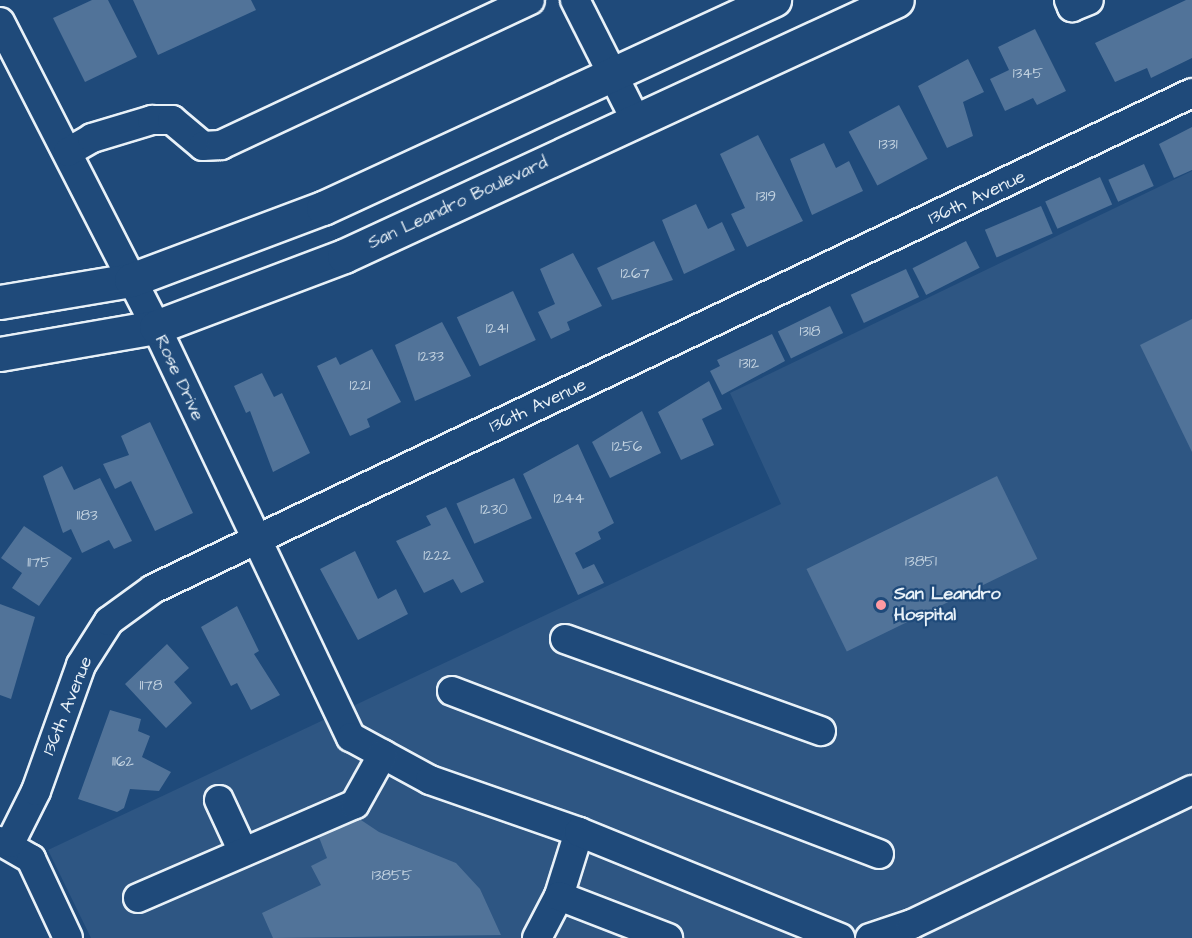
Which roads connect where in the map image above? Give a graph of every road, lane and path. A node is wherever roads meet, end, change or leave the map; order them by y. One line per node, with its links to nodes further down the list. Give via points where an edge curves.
1 (530, 0): 11 (street, via 221,145 203,146 172,120 152,120 92,138)
2 (576, 0): 8 (street)
3 (774, 0): 8 (main road)
4 (897, 0): 10 (main road, San Leandro Boulevard)
5 (1069, 0): 6 (street, via 1072,7)
6 (1089, 0)
7 (0, 22): 11 (street, Rose Drive)
8 (614, 74): 10 (street); 12 (main road, via 323,208)
9 (1192, 93): 16 (street, 136th Avenue)
10 (636, 121): 14 (main road, San Leandro Boulevard, via 344,256)
11 (68, 152): 12 (street, Rose Drive)
12 (131, 280): 13 (main road); 14 (street, Rose Drive)
13 (0, 302)
14 (156, 327): 15 (main road, San Leandro Boulevard); 16 (street, Rose Drive)
15 (0, 354)
16 (254, 542): 20 (street, Rose Drive, via 351,737); 24 (street, 136th Avenue, via 153,589 109,621 81,665 36,791)
17 (565, 639): 19 (street)
18 (452, 691): 26 (street)
19 (821, 731)
20 (383, 754): 23 (street, via 430,780); 25 (street, via 355,804)
21 (1192, 790): 33 (street, via 912,924)
22 (219, 801): 25 (street)
23 (579, 832): 27 (street); 32 (street)
24 (5, 842): 29 (street, via 31,860)
25 (243, 852): 28 (street)
26 (879, 854)
27 (559, 896): 30 (street); 31 (street)
28 (138, 898)
29 (68, 938)
30 (537, 938)
31 (668, 938)
32 (840, 938)
33 (870, 938)

